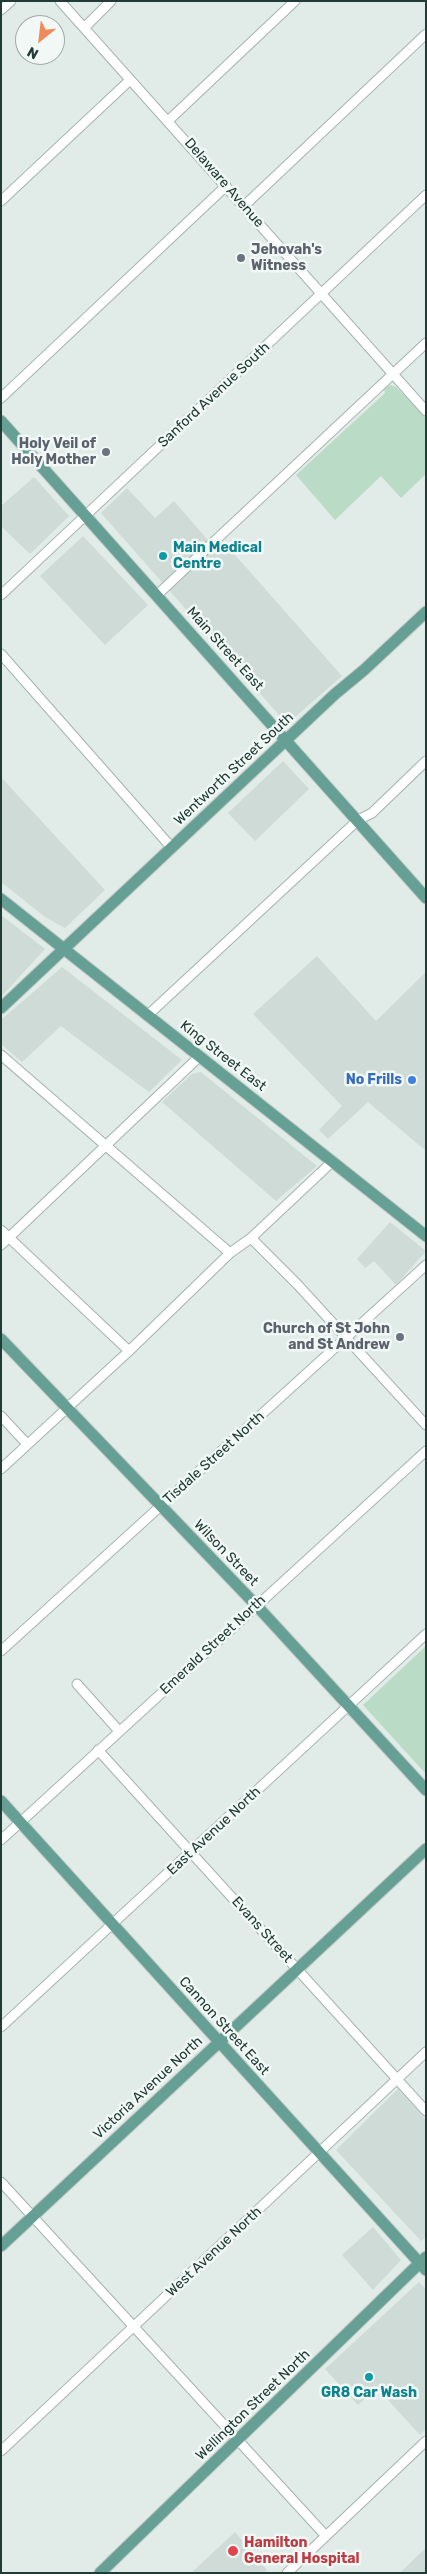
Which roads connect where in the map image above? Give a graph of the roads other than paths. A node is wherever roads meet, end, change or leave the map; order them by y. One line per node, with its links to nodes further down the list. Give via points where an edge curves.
1 (11, 1): 5 (street)
2 (60, 1): 6 (street, Delaware Avenue)
3 (111, 1): 6 (street)
4 (295, 1): 9 (street)
5 (1, 10)
6 (84, 28): 8 (street, Delaware Avenue)
7 (426, 34): 13 (street)
8 (130, 80): 9 (street, Delaware Avenue); 12 (street)
9 (169, 120): 10 (street, Delaware Avenue)
10 (226, 186): 13 (street, Delaware Avenue); 17 (street)
11 (426, 195): 14 (street, Sanford Avenue South)
12 (1, 200)
13 (244, 206): 14 (street, Delaware Avenue)
14 (322, 294): 16 (street, Delaware Avenue); 20 (street, Sanford Avenue South)
15 (426, 343): 16 (street)
16 (393, 374): 18 (street, Delaware Avenue); 22 (street)
17 (1, 398)
18 (426, 411)
19 (1, 421): 20 (main road, Main Street East)
20 (86, 517): 21 (street, Sanford Avenue South); 22 (main road, Main Street East)
21 (1, 595)
22 (157, 595): 25 (main road, Main Street East)
23 (426, 612): 25 (main road, Wentworth Street South)
24 (1, 654): 28 (street)
25 (286, 740): 27 (main road, Main Street East); 28 (main road, Wentworth Street South)
26 (426, 761): 27 (street, via 372,813)
27 (358, 820): 29 (main road, Main Street East); 33 (street)
28 (172, 848): 31 (main road, Wentworth Street South)
29 (426, 898)
30 (1, 899): 31 (main road, King Street East)
31 (64, 949): 32 (main road, Wentworth Street South); 33 (main road, King Street East)
32 (1, 1008)
33 (148, 1016): 35 (main road, King Street East)
34 (1, 1055): 36 (street)
35 (199, 1056): 36 (street); 37 (main road, King Street East)
36 (105, 1144): 40 (street); 43 (street)
37 (333, 1161): 39 (main road, King Street East); 41 (street)
38 (1, 1230): 40 (street)
39 (426, 1236)
40 (9, 1237): 42 (street); 47 (street)
41 (251, 1238): 43 (street); 46 (street)
42 (1, 1245)
43 (230, 1253): 47 (street)
44 (426, 1265): 46 (street, Tisdale Street North)
45 (1, 1339): 48 (main road, Wilson Street)
46 (345, 1339): 50 (street); 54 (street, Tisdale Street North)
47 (129, 1352): 48 (street)
48 (68, 1406): 51 (street); 54 (main road, Wilson Street)
49 (1, 1416): 51 (street)
50 (426, 1425)
51 (28, 1444): 53 (street)
52 (426, 1451): 55 (street, Emerald Street North)
53 (1, 1469)
54 (161, 1506): 55 (main road, Wilson Street); 57 (street, Tisdale Street North)
55 (256, 1605): 59 (main road, Wilson Street); 60 (street, Emerald Street North)
56 (426, 1634): 59 (street, East Avenue North)
57 (1, 1650)
58 (78, 1684): 60 (street)
59 (349, 1706): 62 (main road, Wilson Street); 67 (street, East Avenue North)
60 (119, 1730): 61 (street, Emerald Street North)
61 (98, 1750): 64 (street, Emerald Street North); 67 (street, Evans Street)
62 (426, 1790)
63 (1, 1801): 64 (main road, Cannon Street East)
64 (20, 1822): 65 (street, Emerald Street North); 68 (main road, Cannon Street East)
65 (1, 1840)
66 (426, 1850): 69 (main road, Victoria Avenue North)
67 (190, 1853): 68 (street, East Avenue North); 69 (street, Evans Street)
68 (112, 1924): 70 (street, East Avenue North); 71 (main road, Cannon Street East)
69 (297, 1970): 71 (main road, Victoria Avenue North); 73 (street, Evans Street)
70 (1, 2027)
71 (219, 2043): 75 (main road, Cannon Street East); 77 (main road, Victoria Avenue North)
72 (426, 2052): 73 (street, West Avenue North)
73 (397, 2079): 74 (street, Evans Street); 75 (street, West Avenue North)
74 (426, 2111)
75 (318, 2154): 79 (main road, Cannon Street East); 80 (street, West Avenue North)
76 (1, 2182): 77 (street)
77 (33, 2217): 78 (main road, Victoria Avenue North); 80 (street)
78 (1, 2246)
79 (424, 2264): 81 (main road, Wellington Street North)
80 (135, 2326): 81 (street); 83 (street, West Avenue North)
81 (238, 2441): 84 (street); 85 (main road, Wellington Street North)
82 (426, 2441): 84 (street)
83 (1, 2451)
84 (325, 2534): 86 (street)
85 (100, 2573)
86 (287, 2573)

